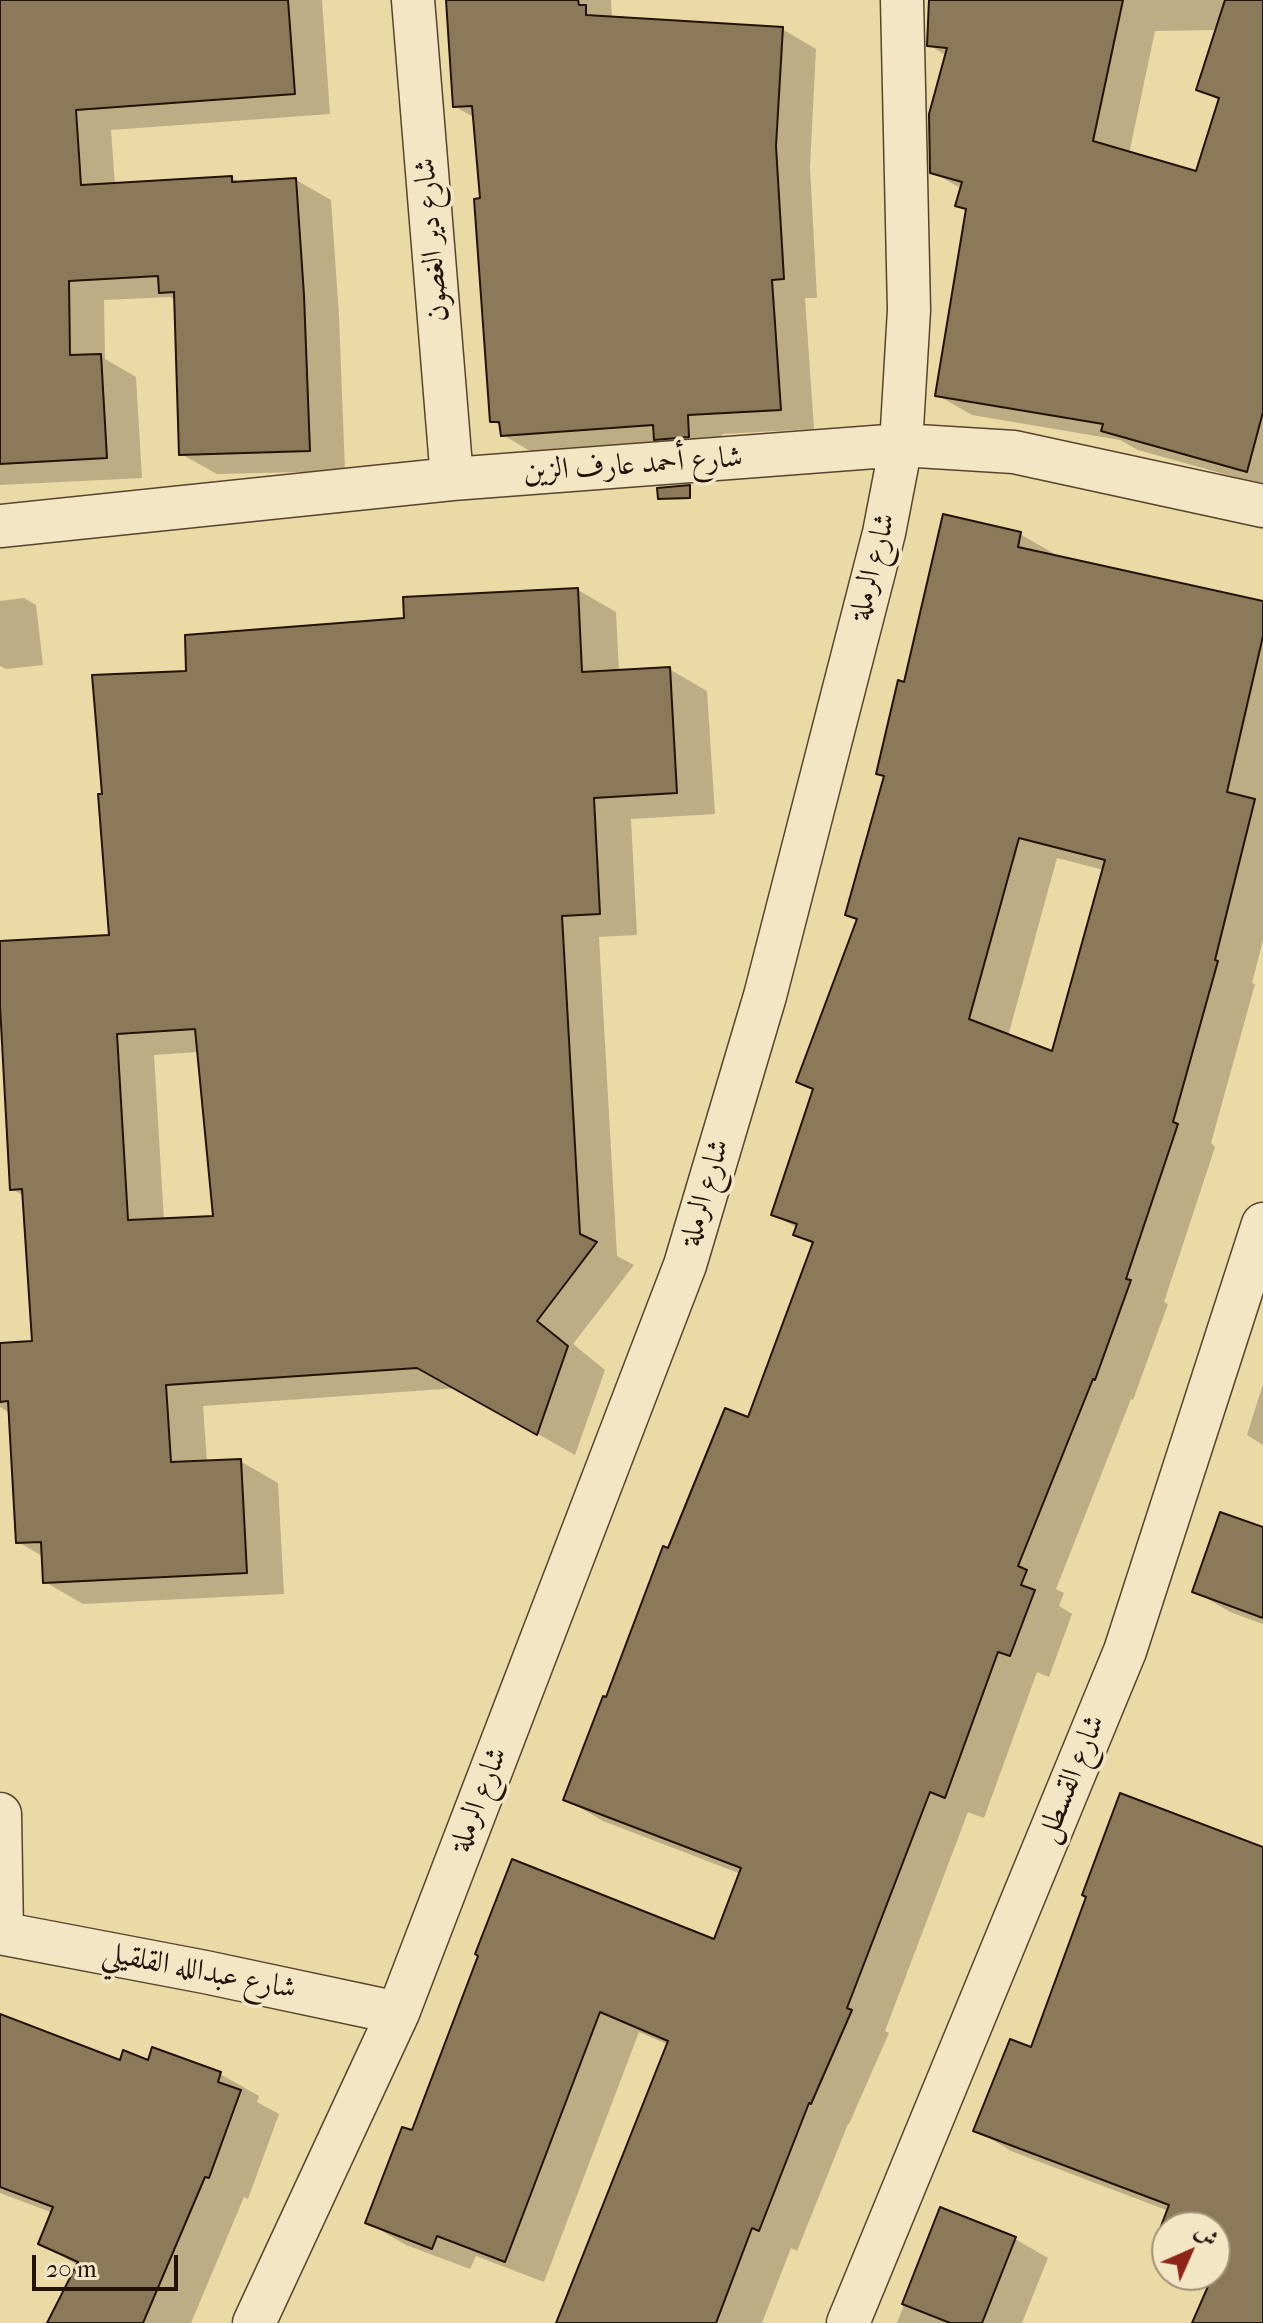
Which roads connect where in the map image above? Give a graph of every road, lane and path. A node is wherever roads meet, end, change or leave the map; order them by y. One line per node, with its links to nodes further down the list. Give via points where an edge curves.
1 (413, 0): 4 (street, شارع دير الغصون)
2 (902, 0): 3 (street, شارع الرملة, via 909,310)
3 (901, 445): 4 (street, شارع أحمد عارف الزين); 5 (street, شارع أحمد عارف الزين, via 1014,452); 10 (street, شارع الرملة, via 884,533 765,996 685,1265)
4 (452, 479): 6 (street, شارع أحمد عارف الزين)
5 (1263, 506)
6 (0, 526)
7 (1263, 1224): 12 (street, شارع القسطل, via 1125,1651)
8 (0, 1814): 9 (street)
9 (1, 1933): 10 (street, شارع عبدالله القلقيلي)
10 (398, 2013): 11 (street, شارع الرملة)
11 (254, 2323)
12 (848, 2323)

